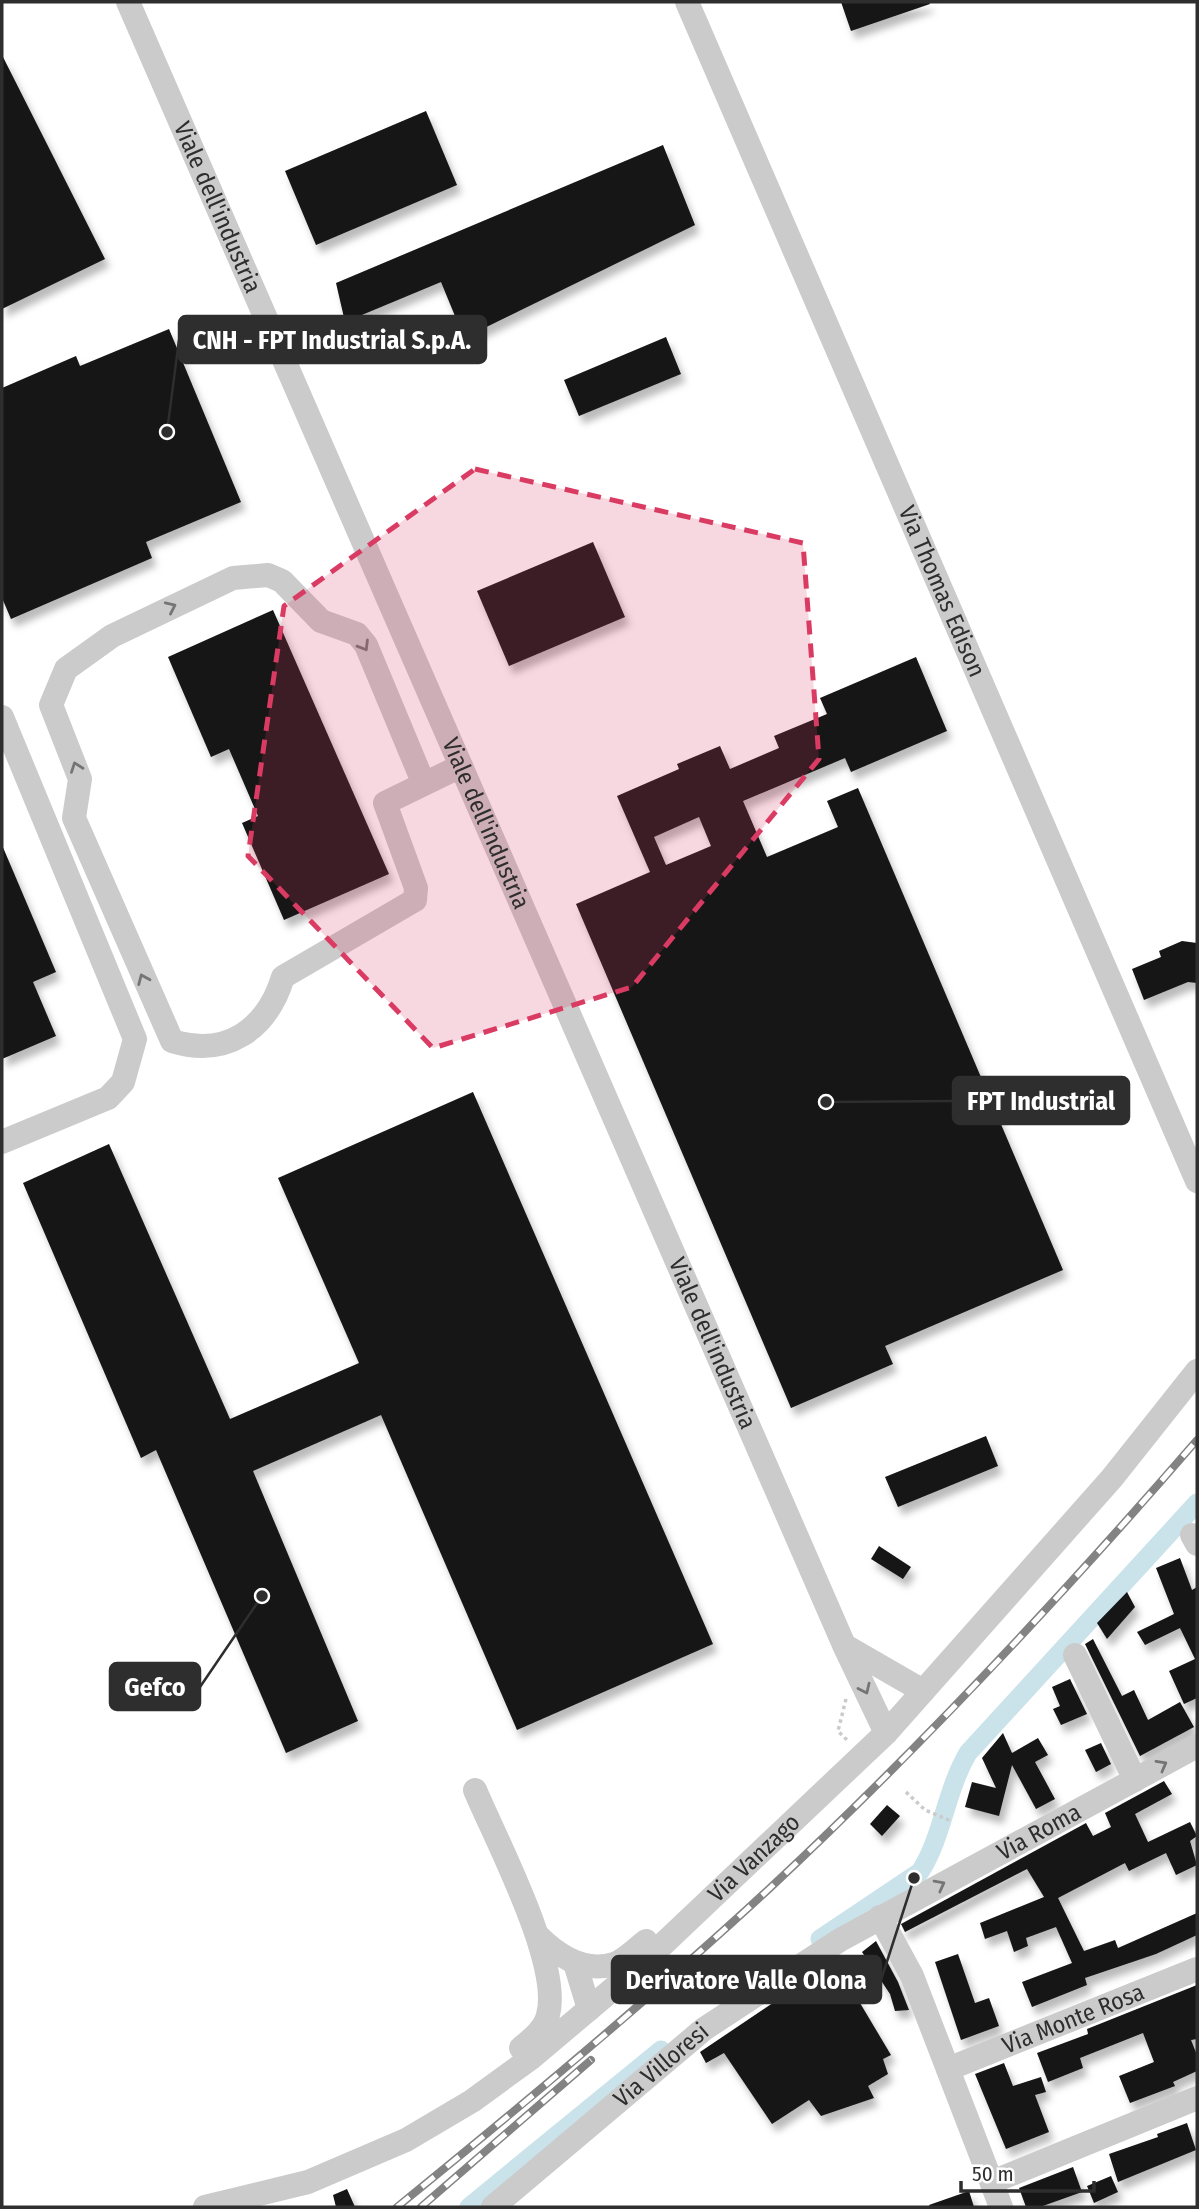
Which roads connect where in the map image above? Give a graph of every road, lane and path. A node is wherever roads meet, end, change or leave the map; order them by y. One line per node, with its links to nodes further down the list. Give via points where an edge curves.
1 (128, 2): 4 (street, Viale dell'industria)
2 (687, 2): 7 (street, Via Thomas Edison)
3 (2, 717): 6 (street, via 135,1039 123,1082 108,1098)
4 (461, 766): 5 (street); 9 (street, Viale dell'industria)
5 (423, 782): 5 (street, one-way to 5, via 385,803 416,888 415,900 283,977 262,1021 227,1042 194,1047 172,1041 74,818 80,779 51,705 66,670 134,624 233,578 268,575 282,581 321,621 356,634 366,645)
6 (2, 1142)
7 (1197, 1181)
8 (1197, 1371): 11 (street, Via Vanzago, via 1112,1478)
9 (844, 1645): 11 (street); 13 (street, Viale dell'industria, one-way to 13)
10 (1075, 1655): 16 (street)
11 (923, 1691): 13 (street, Via Vanzago)
12 (846, 1700): 14 (path, via 838,1731)
13 (886, 1733): 20 (street, Via Vanzago)
14 (851, 1743)
15 (1197, 1746): 16 (street, Via Roma, one-way to 15)
16 (1135, 1780): 21 (street, Via Roma, one-way to 16)
17 (475, 1790): 22 (street)
18 (906, 1792): 19 (path, via 936,1816)
19 (951, 1821)
20 (706, 1905): 23 (street, via 615,1964); 26 (street, Via Vanzago)
21 (880, 1917): 27 (street, via 912,1976); 34 (street, Via Villoresi, via 704,2029)
22 (538, 1936): 23 (street); 25 (street)
23 (575, 1963): 26 (street)
24 (1197, 1969): 27 (street, Via Monte Rosa)
25 (551, 1981): 26 (street); 29 (street, via 548,2015 533,2039 465,2087)
26 (589, 2009): 29 (street, Via Vanzago, via 472,2101)
27 (948, 2068): 30 (street)
28 (1197, 2098): 30 (street)
29 (406, 2140): 31 (street, Via Vanzago, via 308,2182)
30 (992, 2182): 35 (street)
31 (267, 2192): 32 (street, Via Vanzago); 33 (street)
32 (205, 2207)
33 (246, 2207)
34 (493, 2207)
35 (1002, 2207)

